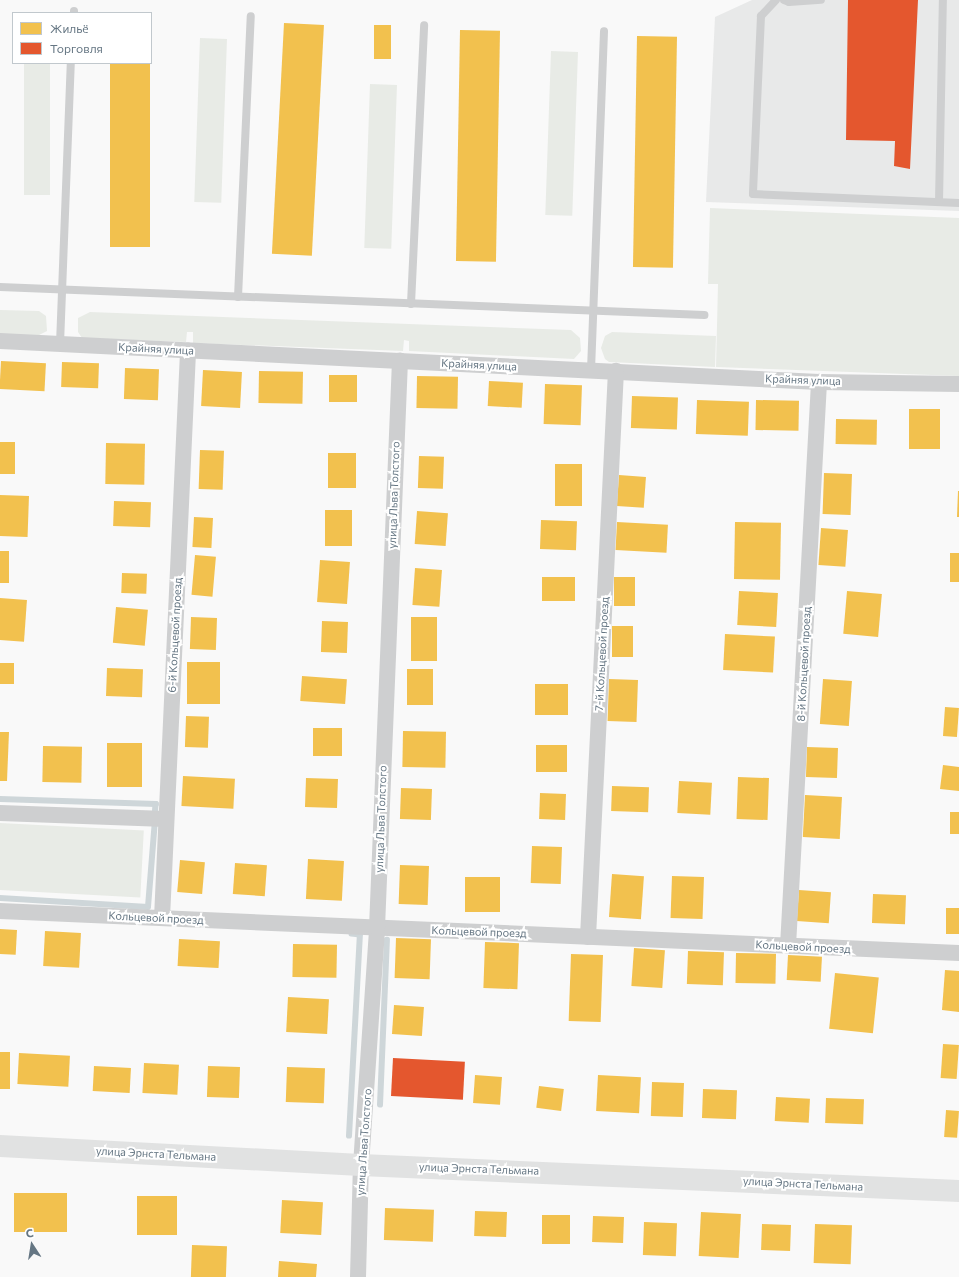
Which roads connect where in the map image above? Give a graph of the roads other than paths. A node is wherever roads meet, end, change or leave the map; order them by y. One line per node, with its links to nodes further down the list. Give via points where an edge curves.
1 (776, 0): 9 (lane, via 761,16 754,194)
2 (784, 0): 3 (lane)
3 (821, 0)
4 (943, 0): 9 (lane)
5 (251, 16): 13 (lane)
6 (424, 25): 14 (lane)
7 (604, 31): 15 (lane)
8 (72, 64): 12 (lane)
9 (939, 202): 10 (lane)
10 (959, 203)
11 (0, 287): 12 (lane)
12 (62, 290): 13 (lane); 18 (lane)
13 (238, 297): 14 (lane)
14 (411, 304): 15 (lane)
15 (593, 311): 16 (lane); 21 (lane)
16 (704, 315)
17 (0, 341): 18 (street, Крайняя улица)
18 (60, 344): 19 (street, Крайняя улица)
19 (188, 351): 20 (street, Крайняя улица); 26 (street, 6-й Кольцевой проезд)
20 (400, 360): 21 (street, Крайняя улица); 29 (street, улица Льва Толстого)
21 (591, 370): 22 (street, Крайняя улица)
22 (616, 371): 23 (street, Крайняя улица); 30 (street, 7-й Кольцевой проезд)
23 (819, 382): 24 (street, Крайняя улица); 31 (street, 8-й Кольцевой проезд)
24 (959, 384)
25 (0, 813): 26 (street)
26 (166, 820): 28 (street, 6-й Кольцевой проезд)
27 (0, 911): 28 (street, Кольцевой проезд)
28 (162, 918): 29 (street, Кольцевой проезд)
29 (377, 928): 30 (street, Кольцевой проезд); 34 (street, улица Льва Толстого)
30 (588, 937): 31 (street, Кольцевой проезд)
31 (788, 946): 32 (street, Кольцевой проезд)
32 (959, 953)
33 (0, 1146): 34 (main road, улица Эрнста Тельмана)
34 (361, 1166): 35 (main road, улица Эрнста Тельмана); 36 (street, улица Льва Толстого)
35 (959, 1191)
36 (358, 1277)

